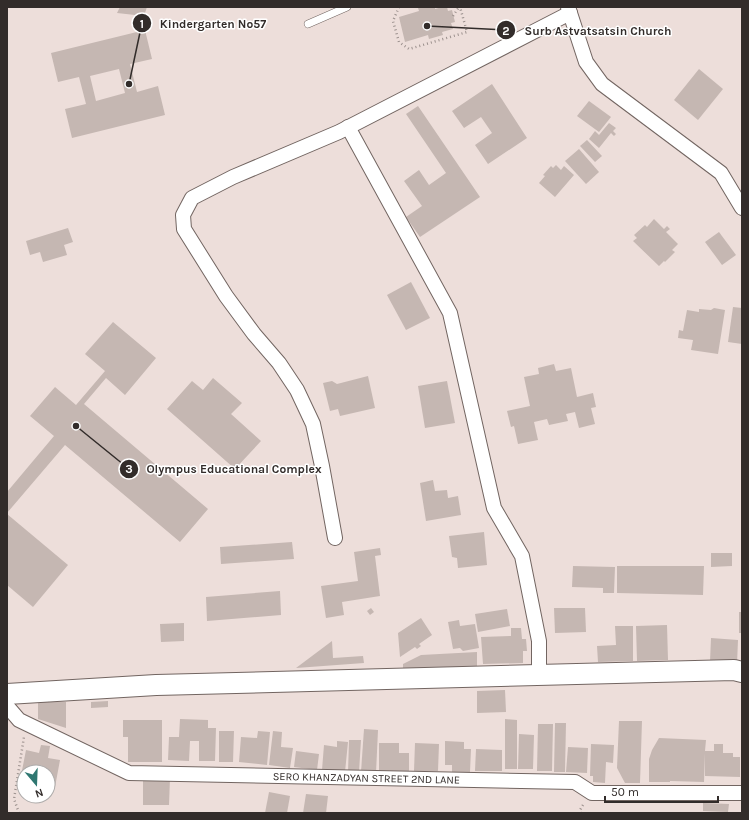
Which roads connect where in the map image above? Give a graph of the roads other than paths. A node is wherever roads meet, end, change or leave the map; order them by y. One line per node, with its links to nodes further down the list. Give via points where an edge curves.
1 (347, 7): 3 (lane)
2 (569, 10): 4 (street); 5 (street, via 586,62 602,84 721,174)
3 (308, 24)
4 (348, 127): 6 (street, via 199,194 192,198 183,215 184,229 226,296 297,390 313,424); 8 (street, via 450,313 494,508 522,556 539,642)
5 (742, 208)
6 (335, 538)
7 (742, 672): 8 (street, via 734,670)
8 (539, 674): 9 (street, via 164,684)
9 (7, 694)
10 (7, 706): 11 (street, SERO KHANZADYAN STREET 2ND LANE, via 19,720 129,773 575,782 592,792)
11 (742, 793)

